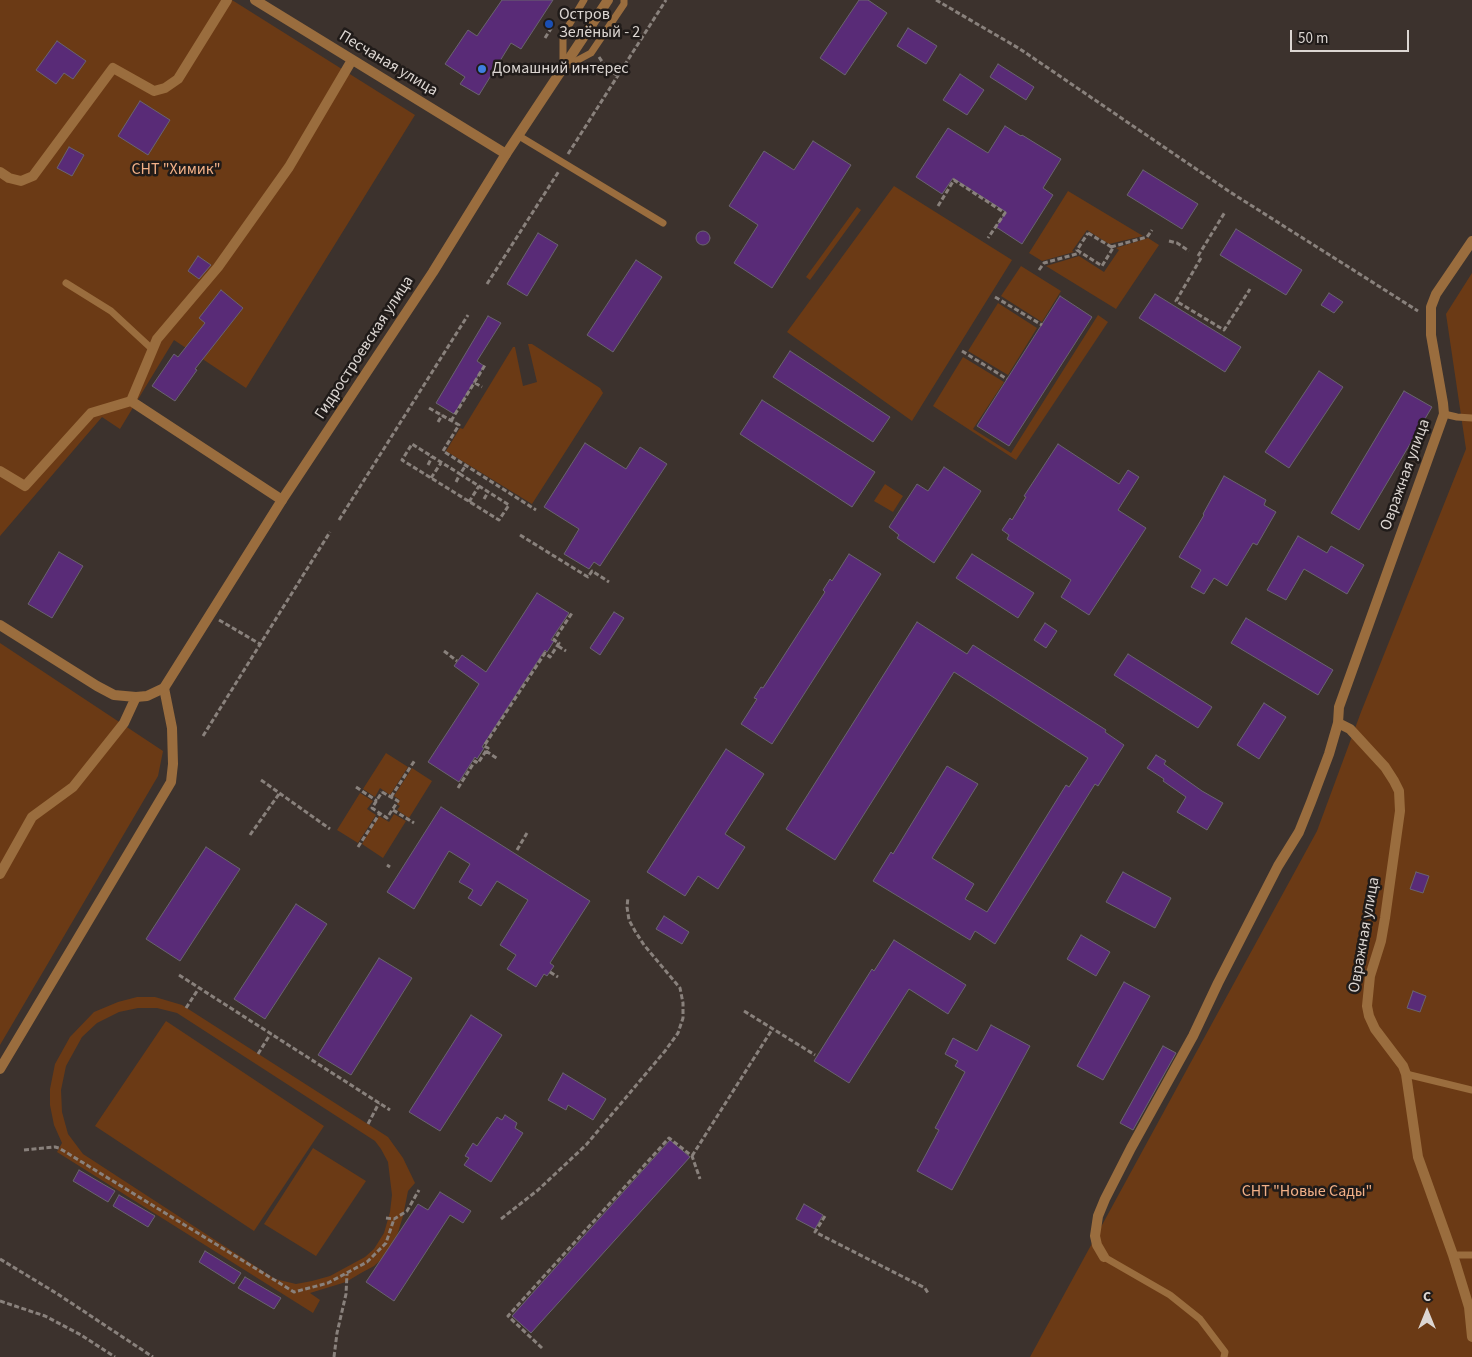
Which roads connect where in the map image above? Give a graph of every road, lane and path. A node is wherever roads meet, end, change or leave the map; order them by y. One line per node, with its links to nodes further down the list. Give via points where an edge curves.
1 (226, 0): 18 (street, via 178,79 154,91 113,68 33,176 21,182)
2 (255, 0): 10 (street, Песчаная улица)
3 (584, 0): 11 (lane, via 563,35)
4 (608, 0): 11 (street, Гидростроевская улица)
5 (624, 0): 11 (lane, via 591,53)
6 (666, 0): 13 (path)
7 (936, 0): 35 (path, via 1020,49 1230,192)
8 (552, 27): 9 (path)
9 (545, 38)
10 (352, 60): 15 (street, Песчаная улица); 37 (street, via 288,167 218,268)
11 (564, 68): 14 (street, Гидростроевская улица)
12 (607, 69): 13 (path)
13 (618, 76): 16 (path)
14 (519, 136): 15 (street, Гидростроевская улица); 21 (lane)
15 (506, 154): 61 (street, Гидростроевская улица, via 433,272)
16 (567, 157)
17 (560, 169): 31 (path)
18 (0, 172)
19 (938, 206): 23 (path, via 954,180 1005,213)
20 (1225, 212): 32 (path, via 1176,301 1224,330)
21 (663, 223)
22 (1152, 230): 26 (path, via 1147,237)
23 (988, 238)
24 (1169, 241): 27 (path)
25 (1472, 241): 35 (street, Овражная улица, via 1436,294)
26 (1110, 247): 28 (path, via 1088,233 1078,250); 28 (path, via 1113,248 1102,266)
27 (1190, 251)
28 (1081, 252): 29 (path, via 1044,263)
29 (1040, 270)
30 (66, 283): 37 (lane, via 111,311)
31 (487, 284)
32 (1250, 288)
33 (995, 297): 36 (path)
34 (468, 316): 64 (path)
35 (1430, 318): 45 (street, Овражная улица)
36 (1042, 325)
37 (152, 350): 43 (street)
38 (962, 350): 40 (path)
39 (485, 365): 41 (path)
40 (1007, 379)
41 (475, 383): 42 (path); 48 (path)
42 (482, 387)
43 (131, 401): 54 (street, via 91,413 25,486); 61 (street)
44 (429, 408): 46 (path)
45 (1444, 414): 47 (lane); 78 (street, Овражная улица, via 1340,707)
46 (442, 415): 48 (path); 49 (path)
47 (1472, 418)
48 (451, 421): 53 (path, via 459,425 443,451)
49 (438, 422)
50 (432, 457): 51 (path); 52 (path); 56 (path, via 412,444 402,460)
51 (441, 463): 55 (path); 56 (path)
52 (428, 465)
53 (466, 465): 55 (path); 63 (path)
54 (0, 471)
55 (460, 474): 57 (path); 58 (path)
56 (431, 478): 62 (path)
57 (456, 482)
58 (479, 486): 59 (path); 62 (path)
59 (488, 492): 60 (path); 62 (path, via 509,504 499,520)
60 (484, 499)
61 (282, 500): 69 (street, Гидростроевская улица)
62 (469, 502)
63 (536, 510)
64 (338, 520)
65 (330, 532): 71 (path)
66 (520, 535): 67 (path, via 588,577 592,571)
67 (610, 582)
68 (572, 613): 72 (path, via 554,640)
69 (210, 614): 71 (path); 76 (street, Гидростроевская улица)
70 (0, 625): 77 (street, via 114,695)
71 (260, 644): 79 (path)
72 (558, 646): 74 (path); 80 (path, via 550,657 545,653 484,746 488,748)
73 (444, 651): 75 (path)
74 (566, 651)
75 (457, 661)
76 (164, 688): 77 (street); 109 (street, via 172,728 172,782)
77 (136, 697): 97 (street, via 124,723 73,787 32,817)
78 (1338, 723): 110 (street, Овражная улица, via 1350,729 1385,767 1398,791 1400,811 1385,918 1370,976 1367,1006 1375,1029); 125 (street, Овражная улица, via 1299,832 1278,866 1193,1036 1105,1199 1095,1236)
79 (203, 736)
80 (486, 751): 81 (path); 85 (path, via 478,763 475,760)
81 (498, 759)
82 (414, 760): 87 (path)
83 (261, 780): 86 (path)
84 (356, 787): 88 (path)
85 (458, 788)
86 (280, 794): 92 (path); 94 (path)
87 (391, 797): 88 (path, via 382,792); 89 (path, via 398,801)
88 (377, 801): 90 (path, via 372,808)
89 (392, 810): 90 (path, via 388,818); 91 (path)
90 (380, 813): 95 (path)
91 (414, 823)
92 (330, 829)
93 (527, 833): 96 (path)
94 (250, 835)
95 (358, 847)
96 (517, 850)
97 (0, 874)
98 (628, 897): 122 (path, via 629,920 635,931 680,988 683,1018 678,1033 586,1145)
99 (550, 972): 101 (path)
100 (179, 975): 102 (path)
101 (558, 977)
102 (199, 988): 103 (path); 106 (path)
103 (186, 1008)
104 (744, 1011): 105 (path)
105 (773, 1028): 108 (path); 116 (path)
106 (271, 1033): 107 (path); 112 (path)
107 (258, 1054)
108 (815, 1055)
109 (0, 1070)
110 (1406, 1074): 111 (lane); 123 (street, Овражная улица, via 1418,1157)
111 (1472, 1090)
112 (380, 1103): 113 (path); 114 (path)
113 (390, 1110)
114 (368, 1124)
115 (24, 1150): 127 (path, via 59,1148 294,1292 328,1283)
116 (692, 1156): 117 (path); 131 (path, via 669,1138 508,1316)
117 (700, 1179)
118 (419, 1190): 121 (path, via 407,1212)
119 (825, 1216): 128 (path, via 815,1232 925,1288)
120 (386, 1218): 121 (path)
121 (394, 1219): 127 (path, via 386,1243 367,1262)
122 (501, 1219)
123 (1453, 1255): 124 (lane); 130 (street, Овражная улица, via 1469,1307)
124 (1472, 1255)
125 (1104, 1257): 135 (lane, via 1170,1295 1200,1319 1225,1352)
126 (0, 1259): 133 (path)
127 (347, 1273): 134 (path)
128 (928, 1293)
129 (0, 1301): 132 (path, via 45,1316)
130 (1472, 1337)
131 (542, 1348)
132 (115, 1357)
133 (153, 1357)
134 (334, 1357)
135 (1224, 1357)

